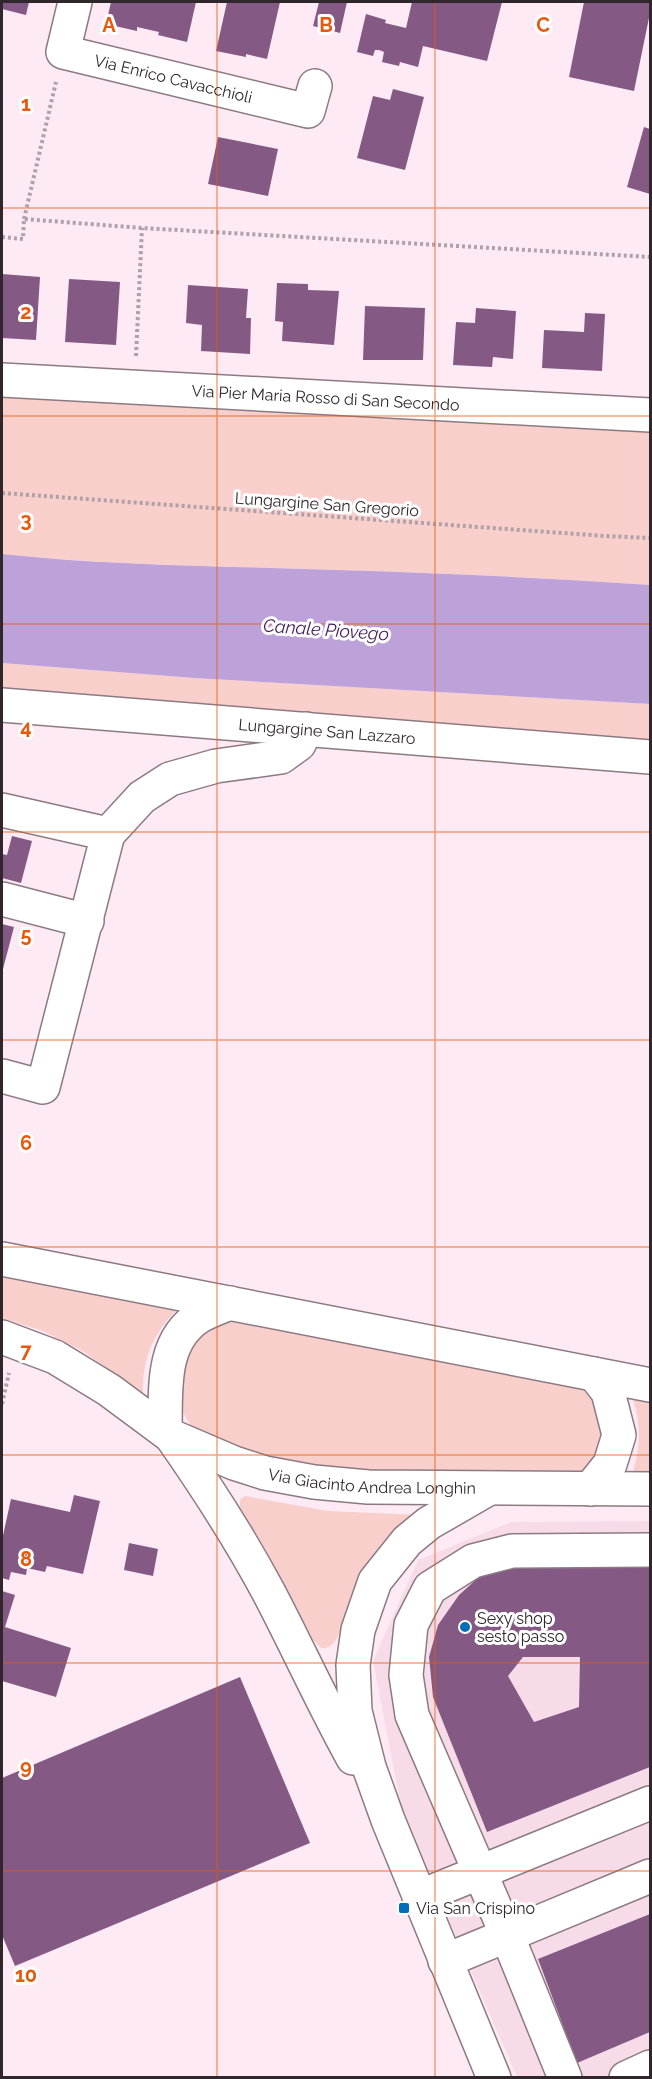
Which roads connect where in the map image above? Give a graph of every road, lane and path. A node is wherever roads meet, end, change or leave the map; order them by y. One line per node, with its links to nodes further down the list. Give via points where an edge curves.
1 (75, 2): 2 (street)
2 (63, 52): 3 (street, Via Enrico Cavacchioli, via 309,111); 4 (path)
3 (315, 86)
4 (24, 219): 5 (path); 6 (path, via 23,239)
5 (142, 228): 7 (path); 9 (path)
6 (2, 237)
7 (651, 256)
8 (2, 380): 9 (street, Via Pier Maria Rosso di San Secondo)
9 (134, 387): 10 (street, Via Pier Maria Rosso di San Secondo)
10 (651, 415)
11 (2, 493): 12 (path, Lungargine San Gregorio)
12 (651, 538)
13 (2, 705): 14 (street, Lungargine San Lazzaro)
14 (306, 729): 15 (street, Lungargine San Lazzaro); 17 (street, via 299,744 281,757 216,766 170,779 142,797)
15 (651, 757)
16 (2, 810): 17 (street)
17 (108, 834): 19 (street)
18 (2, 899): 19 (street)
19 (87, 921): 20 (street, via 43,1087)
20 (2, 1076)
21 (2, 1259): 22 (street)
22 (230, 1303): 25 (street); 28 (street, via 199,1316 183,1330 172,1349 166,1374)
23 (2, 1336): 28 (street, Via Giacinto Andrea Longhin, via 55,1357 109,1390)
24 (9, 1372): 27 (path)
25 (594, 1374): 26 (street); 30 (street, via 608,1392 619,1435 610,1464)
26 (651, 1385)
27 (2, 1404)
28 (168, 1434): 29 (street, Via Giacinto Andrea Longhin, via 234,1463 314,1482 368,1487); 34 (street, via 237,1536)
29 (490, 1488): 30 (street, Via Giacinto Andrea Longhin); 34 (street, via 437,1518 408,1540 375,1581 358,1630 353,1665 355,1711)
30 (590, 1489): 31 (street, Via Giacinto Andrea Longhin)
31 (651, 1489)
32 (651, 1550): 36 (street, via 512,1551 473,1561 430,1588 411,1625 406,1675 412,1716)
33 (651, 1803): 36 (street)
34 (388, 1820): 38 (street)
35 (556, 1820): 36 (street)
36 (476, 1864): 38 (street); 39 (street)
37 (651, 1876): 39 (street)
38 (416, 1888): 40 (street)
39 (507, 1935): 40 (street); 43 (street)
40 (445, 1961): 42 (street)
41 (651, 2067): 44 (street)
42 (494, 2078)
43 (565, 2078)
44 (626, 2078)

